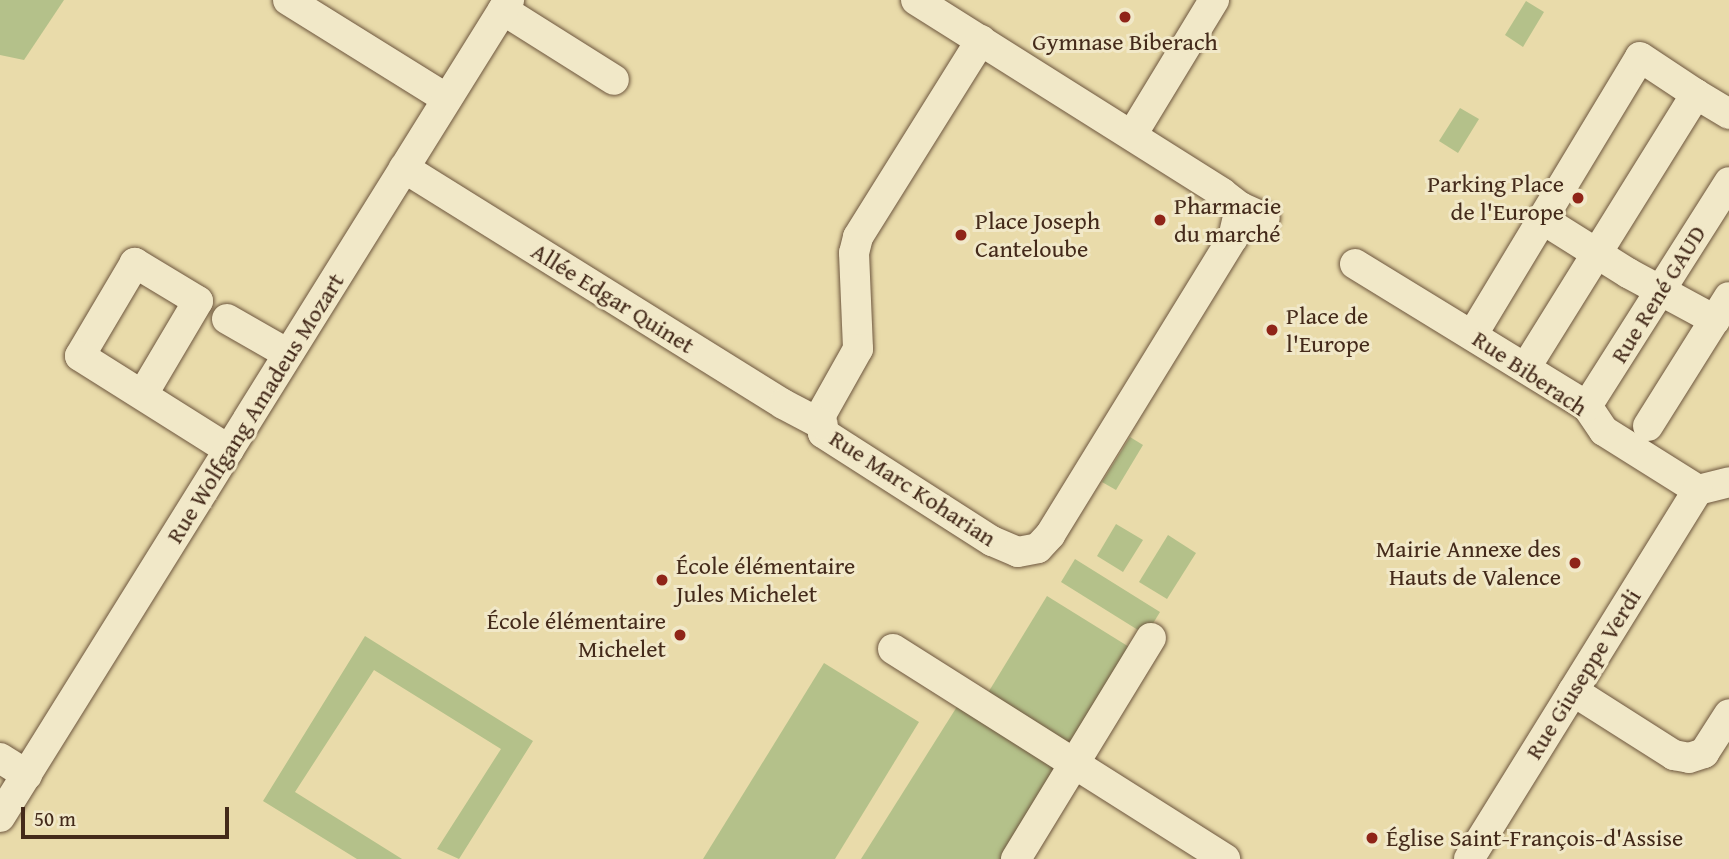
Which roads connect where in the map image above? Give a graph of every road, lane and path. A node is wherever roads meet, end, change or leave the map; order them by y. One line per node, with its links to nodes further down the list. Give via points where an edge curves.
1 (916, 0): 5 (street)
2 (1214, 0): 10 (street)
3 (295, 2): 8 (street)
4 (506, 5): 6 (street); 8 (street, Rue Wolfgang Amadeus Mozart)
5 (981, 40): 10 (street); 24 (street, Rue Marc Koharian, via 858,237 854,253 858,349 821,415)
6 (614, 80)
7 (1696, 94): 9 (street); 13 (street, via 1640,57); 14 (street)
8 (447, 99): 11 (street, Rue Wolfgang Amadeus Mozart)
9 (1729, 114)
10 (1132, 135): 24 (street, Rue Marc Koharian, via 1252,213 1038,548 1017,552 992,541 823,433)
11 (404, 168): 20 (street, Rue Wolfgang Amadeus Mozart); 24 (street, Allée Edgar Quinet)
12 (1729, 182): 16 (street, Rue René GAUD)
13 (1542, 219): 14 (street); 19 (street)
14 (1597, 253): 16 (street); 21 (street)
15 (1355, 264): 19 (street, Rue Biberach)
16 (1659, 289): 17 (street); 23 (street, Rue René GAUD)
17 (1722, 308): 25 (street)
18 (227, 319): 20 (street)
19 (1473, 334): 21 (street, Rue Biberach)
20 (288, 354): 26 (street, Rue Wolfgang Amadeus Mozart)
21 (1526, 367): 23 (street, Rue Biberach)
22 (143, 394): 26 (street)
23 (1587, 406): 28 (street, Rue Biberach, via 1604,431)
24 (823, 425)
25 (1648, 426)
26 (229, 450): 35 (street, Rue Wolfgang Amadeus Mozart)
27 (1729, 482): 28 (street)
28 (1698, 489): 31 (street, Rue Giuseppe Verdi)
29 (1151, 638): 34 (street)
30 (893, 649): 34 (street)
31 (1573, 691): 32 (street, via 1674,755 1689,758 1704,753); 39 (street, Rue Giuseppe Verdi)
32 (1729, 714)
33 (0, 758): 35 (street)
34 (1074, 764): 37 (street); 38 (street)
35 (27, 775): 36 (street, Rue Wolfgang Amadeus Mozart)
36 (0, 817)
37 (1016, 859)
38 (1225, 859)
39 (1469, 859)

